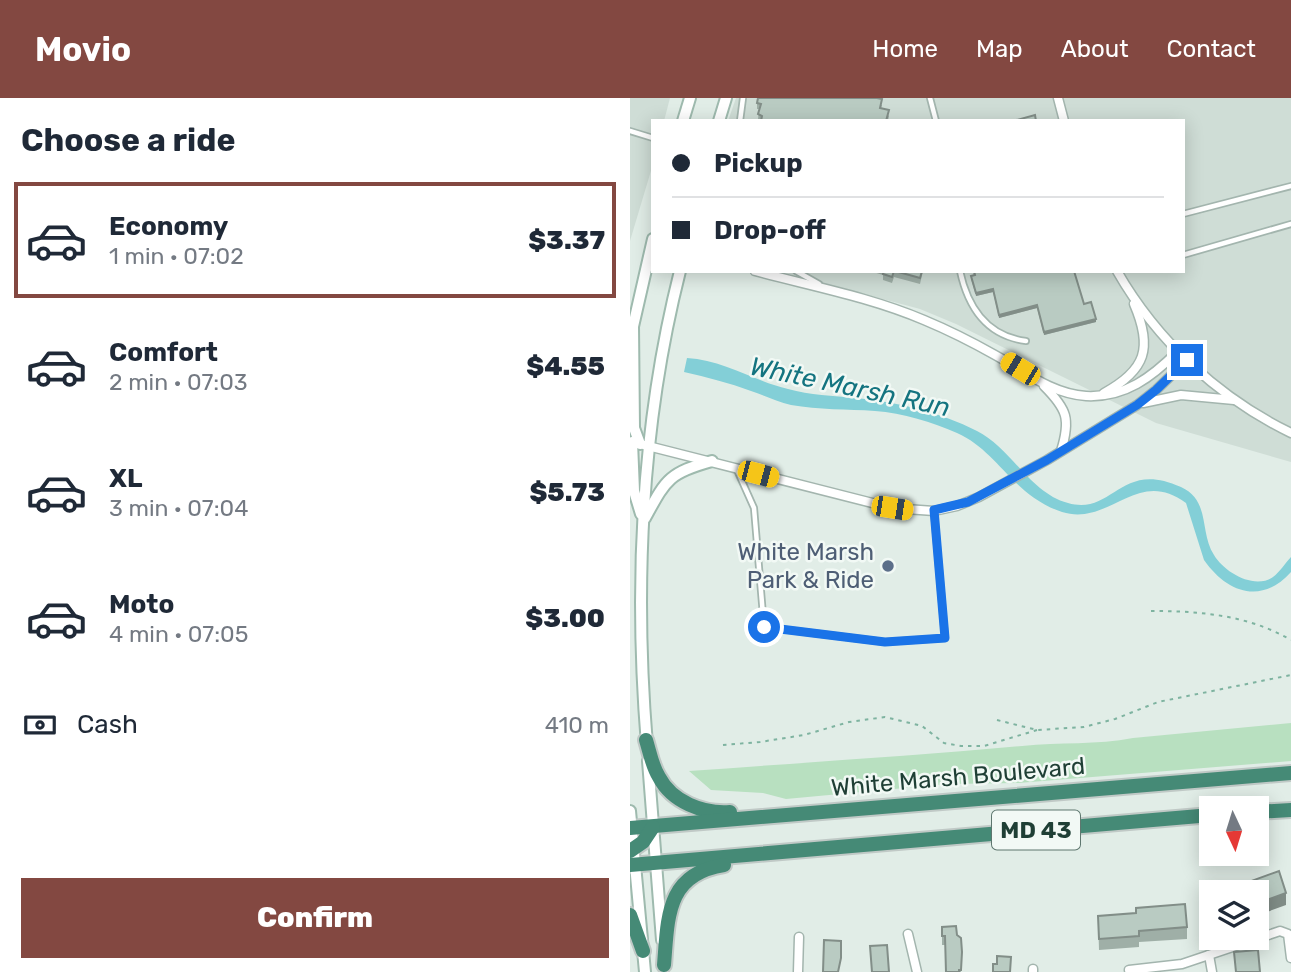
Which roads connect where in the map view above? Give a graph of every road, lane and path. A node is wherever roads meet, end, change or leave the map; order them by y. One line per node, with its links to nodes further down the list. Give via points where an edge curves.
1 (690, 98): 6 (main road)
2 (726, 98): 7 (main road)
3 (743, 98): 8 (lane)
4 (930, 98): 9 (lane)
5 (1058, 98): 10 (street)
6 (684, 119)
7 (720, 119)
8 (740, 119)
9 (935, 119)
10 (1063, 119)
11 (630, 131): 12 (lane)
12 (651, 137)
13 (1291, 186): 14 (lane)
14 (1185, 213)
15 (1291, 224): 17 (lane)
16 (651, 252): 18 (main road)
17 (1185, 254)
18 (648, 271): 26 (main road)
19 (680, 273): 36 (main road)
20 (763, 273): 24 (street)
21 (799, 273): 24 (lane)
22 (961, 273): 28 (lane, via 978,314 994,331)
23 (1121, 273): 25 (street)
24 (828, 290): 31 (street, via 921,318)
25 (1129, 292): 29 (street); 32 (street, via 1144,331 1142,361 1132,376)
26 (631, 325): 27 (main road); 36 (main road)
27 (630, 340)
28 (1026, 341)
29 (1178, 351): 30 (street); 32 (street, via 1138,385)
30 (1187, 360): 33 (street); 34 (street)
31 (1038, 380): 32 (street, via 1066,393); 37 (street, via 1064,411 1067,427)
32 (1099, 396)
33 (1235, 401): 34 (street, via 1181,395); 35 (street)
34 (1137, 405): 37 (street)
35 (1291, 433)
36 (637, 443): 38 (street); 41 (main road); 41 (main road, via 634,491)
37 (1061, 451): 40 (street, via 957,506)
38 (712, 461): 39 (street); 41 (main road, via 669,479)
39 (736, 468): 40 (street, via 892,508); 40 (lane, via 753,503 764,627 885,642 945,638)
40 (934, 510)
41 (643, 520): 47 (main road)
42 (1151, 611): 43 (path, via 1242,618)
43 (1291, 640)
44 (1291, 675): 46 (path, via 1157,702 1084,727)
45 (997, 720): 46 (path)
46 (1037, 730): 48 (path, via 984,746 961,746 944,743 922,726 885,717 793,737)
47 (646, 740): 50 (highway, via 654,768 667,789 705,811); 55 (main road)
48 (723, 745)
49 (1291, 773): 50 (highway, White Marsh Boulevard / MD 43)
50 (983, 798): 55 (highway, White Marsh Boulevard / MD 43)
51 (1291, 810): 53 (highway)
52 (630, 811): 56 (main road)
53 (1269, 811)
54 (1199, 816): 57 (highway, MD 43)
55 (653, 827): 56 (highway, White Marsh Boulevard / MD 43); 58 (highway); 59 (main road)
56 (631, 828): 58 (main road)
57 (862, 845): 59 (highway, MD 43); 67 (highway, via 697,872 670,907)
58 (632, 858): 59 (highway, MD 43); 63 (main road)
59 (656, 863): 67 (main road)
60 (630, 915): 63 (highway)
61 (908, 934): 71 (street)
62 (799, 937): 70 (street)
63 (643, 951): 69 (main road)
64 (1209, 954): 65 (street, via 1284,931); 66 (street); 73 (street)
65 (1291, 958)
66 (1182, 964): 68 (street); 72 (street)
67 (665, 969)
68 (1129, 970)
69 (645, 972)
70 (798, 972)
71 (917, 972)
72 (1176, 972)
73 (1212, 972)

